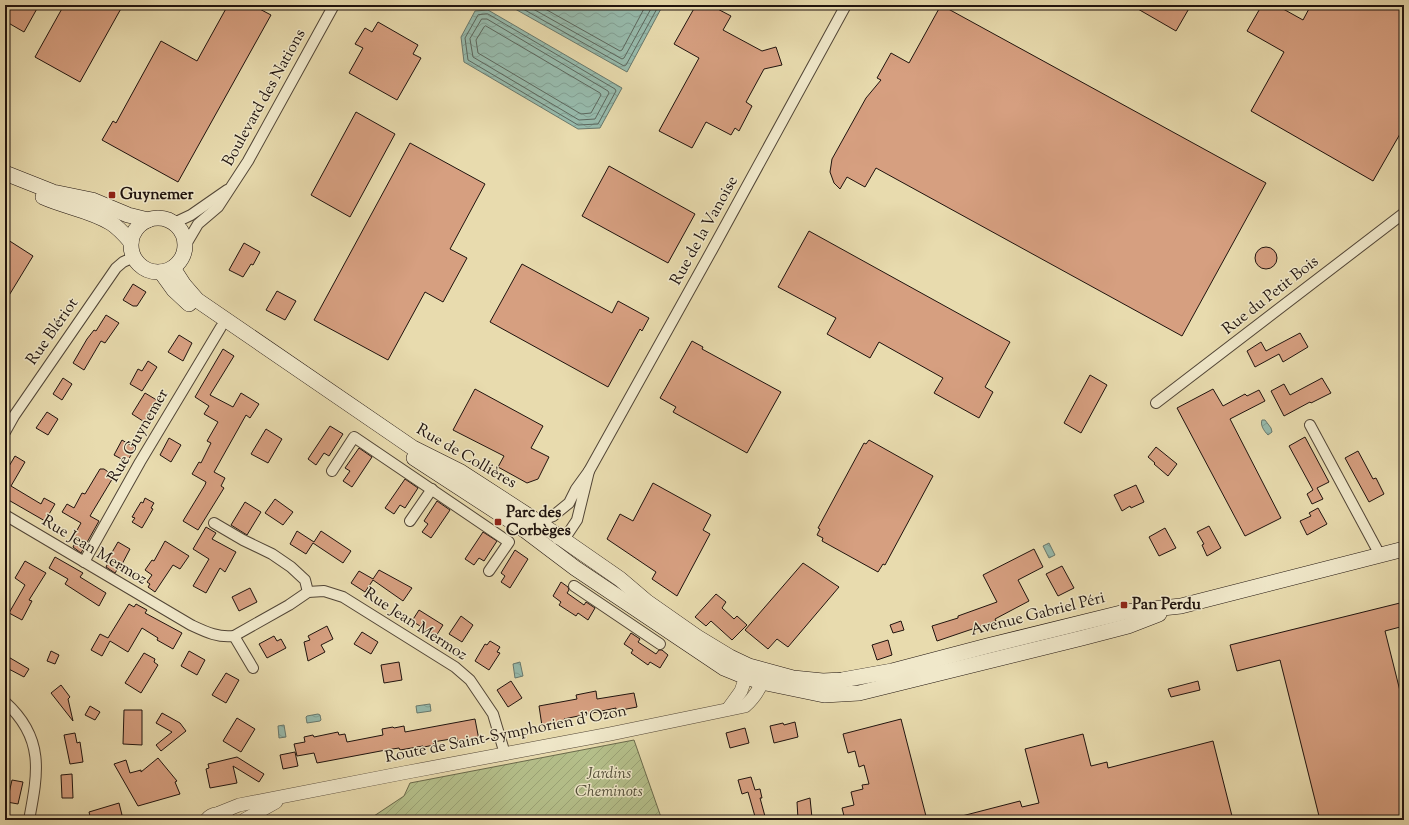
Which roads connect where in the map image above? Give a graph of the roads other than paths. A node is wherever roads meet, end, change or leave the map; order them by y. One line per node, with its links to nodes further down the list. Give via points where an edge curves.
1 (334, 5): 4 (street, Boulevard des Nations)
2 (846, 5): 17 (street, Rue de la Vanoise)
3 (5, 173): 6 (main road, via 53,192 92,200 128,215); 8 (main road, via 36,194 110,222)
4 (233, 185): 7 (street, Boulevard des Nations, via 191,215); 9 (street, Boulevard des Nations, via 218,207 198,224)
5 (1404, 213): 13 (street, Rue du Petit Bois)
6 (148, 220): 7 (main road, via 166,219); 8 (main road, via 136,229)
7 (174, 223): 9 (main road, via 184,237)
8 (131, 242): 10 (main road)
9 (185, 246): 11 (main road, via 180,262)
10 (134, 257): 11 (main road, via 145,269 153,272); 15 (street, Rue Blériot, via 116,268)
11 (167, 270): 12 (main road, Rue de Collières, via 184,300); 24 (main road, Rue de Collières, via 197,300 412,448 461,472)
12 (221, 327): 19 (main road, Rue de Collières); 28 (street, Rue Guynemer)
13 (1156, 404)
14 (1310, 425): 27 (street)
15 (5, 432)
16 (332, 471): 18 (street, via 354,437)
17 (589, 472): 24 (street, Rue de la Vanoise, via 576,489 569,504 553,516); 25 (street, Rue de la Vanoise, via 577,520 567,535)
18 (432, 489): 21 (street); 22 (street)
19 (481, 501): 21 (street, Rue de Collières); 24 (main road, Rue de Collières)
20 (5, 515): 28 (street, Rue Jean Mermoz)
21 (470, 515): 29 (street, via 509,542)
22 (410, 521)
23 (214, 523): 31 (street, via 291,567 305,580)
24 (531, 526): 25 (main road, Rue de Collières); 32 (main road, Rue de Collières, via 574,568)
25 (561, 538): 40 (main road, Rue de Collières)
26 (1404, 549): 27 (main road, Avenue Gabriel Péri)
27 (1380, 555): 33 (main road, Avenue Gabriel Péri)
28 (84, 562): 35 (street, Rue Jean Mermoz, via 191,625 211,634)
29 (489, 571)
30 (574, 586): 34 (street)
31 (308, 592): 35 (street); 44 (street, Rue Jean Mermoz, via 324,591 343,597 455,667 470,680 493,714)
32 (625, 602): 34 (street); 40 (main road, Rue de Collières, via 724,668)
33 (1181, 606): 37 (main road, Avenue Gabriel Péri, via 1125,612); 38 (main road, via 1128,626)
34 (616, 615): 36 (street)
35 (234, 636): 39 (street)
36 (660, 644)
37 (987, 646): 38 (main road); 41 (main road, Avenue Gabriel Péri, via 892,671 842,680)
38 (991, 660): 41 (main road, via 860,693 824,695)
39 (253, 668)
40 (748, 672): 41 (main road); 43 (street, via 742,691)
41 (764, 677): 43 (street, Route de Saint-Symphorien d'Ozon, via 754,697 745,706)
42 (5, 702): 47 (street, via 25,727 34,744 37,769)
43 (728, 709): 44 (street, Route de Saint-Symphorien d'Ozon)
44 (505, 754): 45 (street, Route de Saint-Symphorien d'Ozon)
45 (290, 796): 46 (street, via 239,805); 49 (street)
46 (224, 817): 48 (street, via 212,815)
47 (29, 820)
48 (206, 820)
49 (244, 820)

